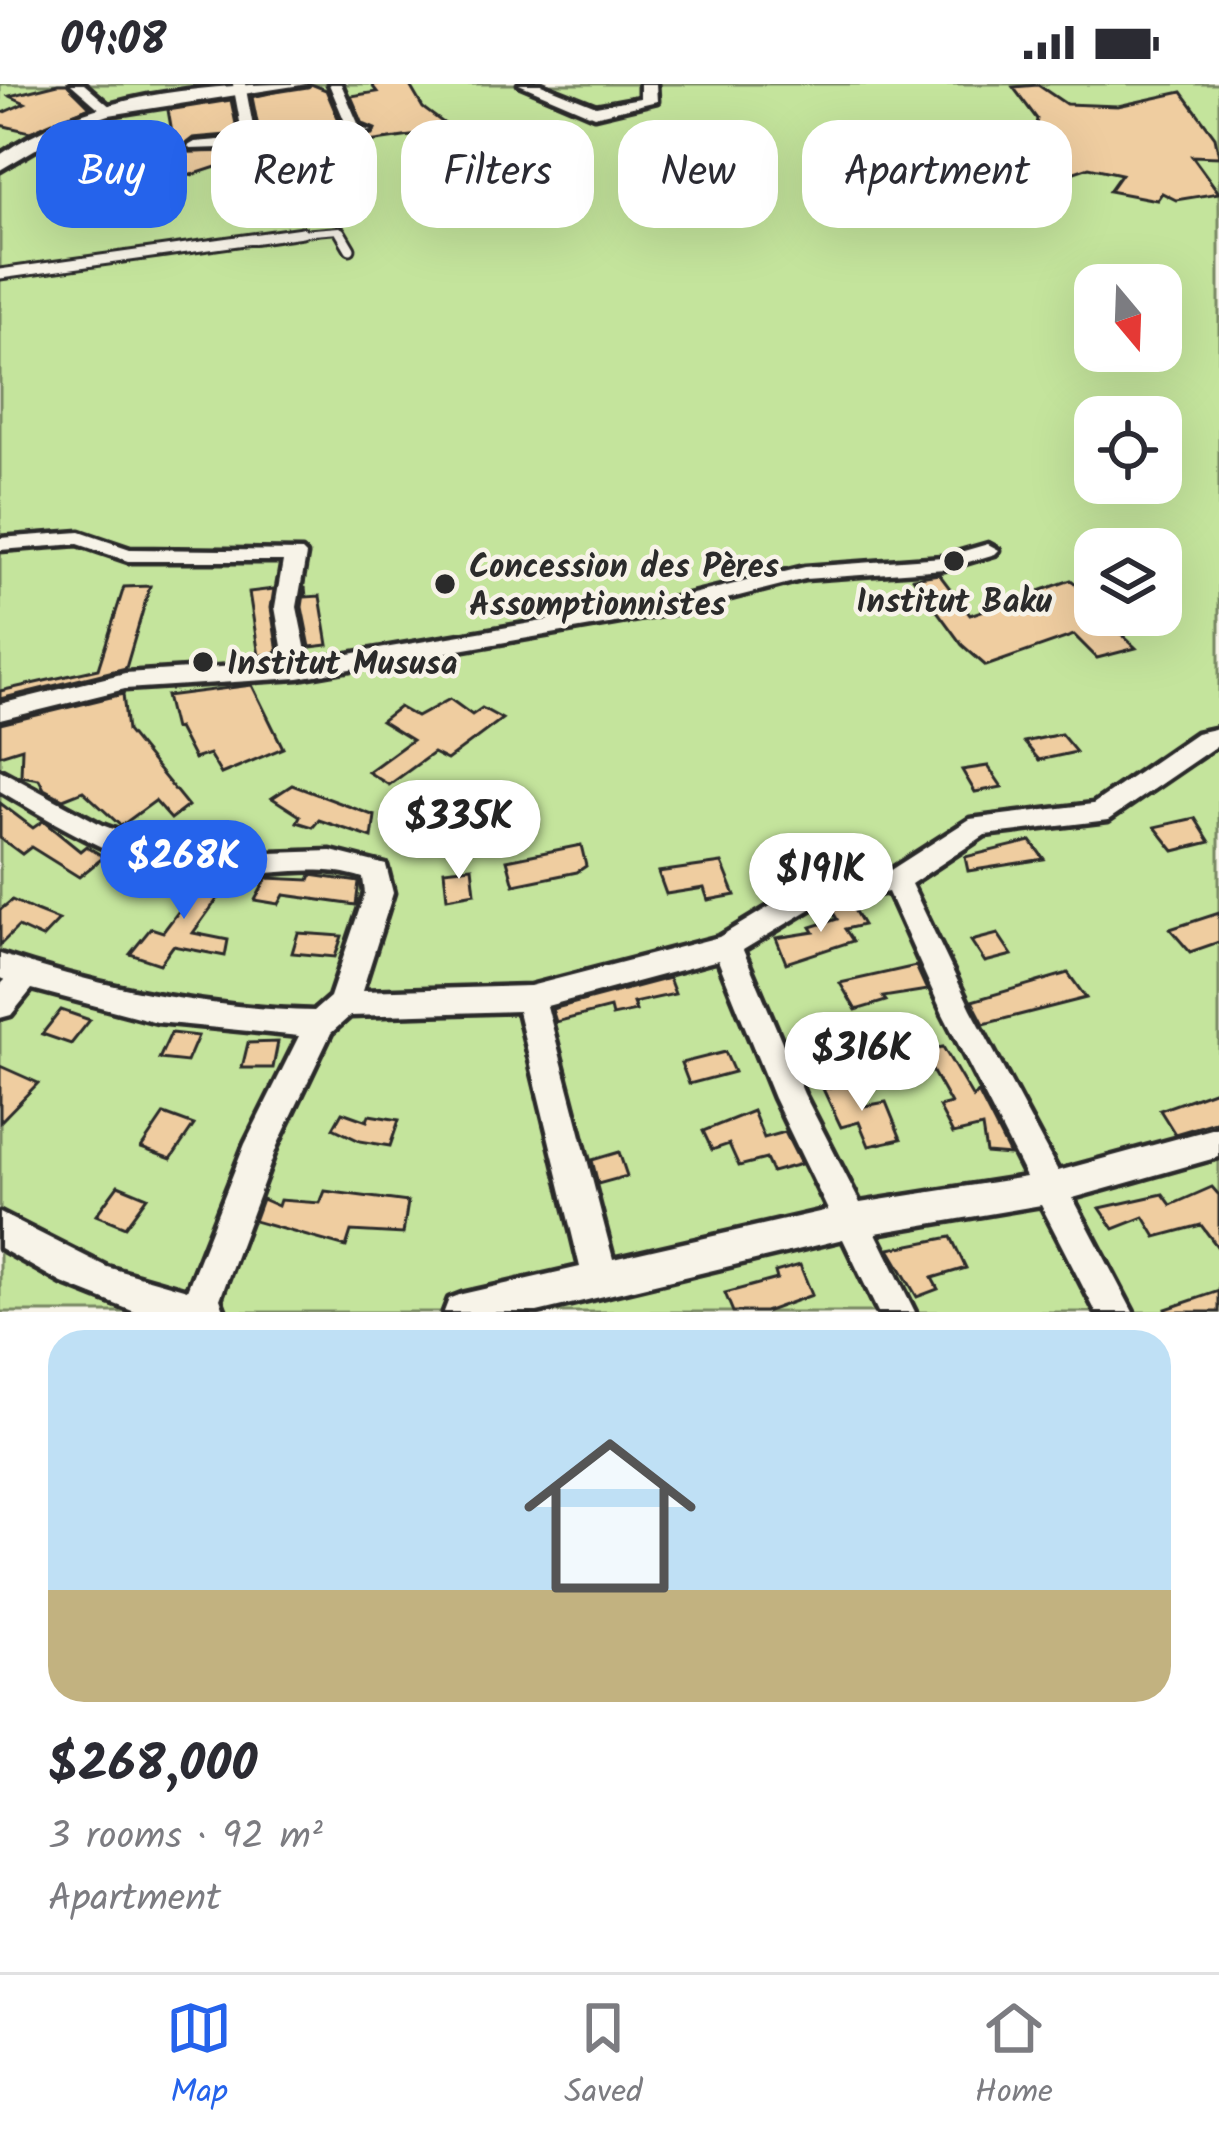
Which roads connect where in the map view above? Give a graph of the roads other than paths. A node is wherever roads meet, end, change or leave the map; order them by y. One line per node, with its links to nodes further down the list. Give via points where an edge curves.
1 (76, 84): 7 (street)
2 (299, 84): 6 (street)
3 (335, 84): 9 (street)
4 (527, 84): 5 (street, via 594,111 649,101)
5 (648, 84)
6 (240, 87): 7 (street); 8 (street)
7 (107, 109): 12 (street, via 35,135)
8 (246, 120)
9 (354, 120)
10 (211, 145): 11 (street)
11 (195, 146)
12 (0, 164)
13 (350, 249): 14 (lane, via 339,230 274,234)
14 (0, 274)
15 (0, 544): 17 (street, via 80,538 128,555 295,555 286,608)
16 (988, 550): 17 (street, via 945,563 805,573 672,606)
17 (298, 670): 18 (street, via 125,681)
18 (0, 712)
19 (1219, 736): 21 (street, via 1099,813 979,826)
20 (0, 779): 26 (street, via 118,848 197,865 263,860 376,872 379,893)
21 (896, 880): 22 (street, via 812,895); 28 (street)
22 (727, 946): 24 (street); 29 (street)
23 (13, 971): 25 (street); 26 (street, via 144,1009 228,1023)
24 (530, 998): 26 (street); 31 (street)
25 (0, 1006)
26 (331, 1014): 32 (street, via 261,1144)
27 (1219, 1142): 28 (street)
28 (1053, 1188): 29 (street); 35 (street)
29 (850, 1221): 31 (street); 34 (street)
30 (0, 1229): 32 (street, via 80,1278)
31 (600, 1278): 33 (street)
32 (201, 1311)
33 (462, 1312)
34 (897, 1312)
35 (1115, 1312)

